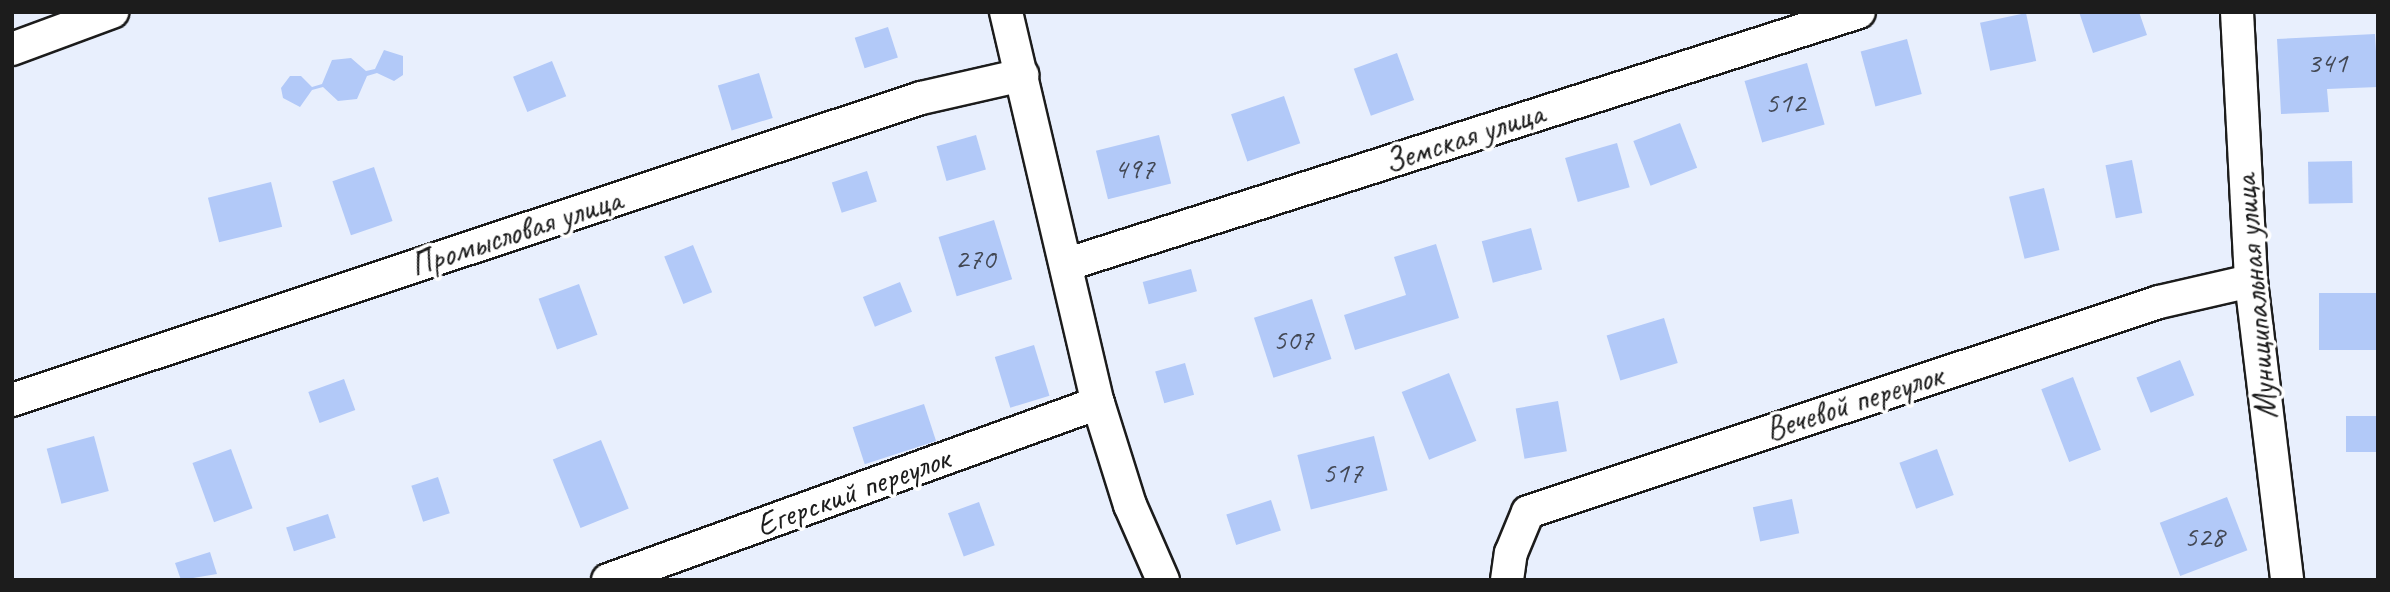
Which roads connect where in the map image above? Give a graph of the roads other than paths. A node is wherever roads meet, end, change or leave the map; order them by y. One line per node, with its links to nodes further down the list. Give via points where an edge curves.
1 (112, 12): 5 (street)
2 (1006, 12): 6 (street)
3 (1859, 12): 7 (street, Земская улица)
4 (2237, 12): 8 (street, Муниципальная улица)
5 (12, 49)
6 (1022, 75): 7 (street); 9 (street, Промысловая улица, via 921,98)
7 (1068, 264): 10 (street)
8 (2251, 281): 13 (street, Вечевой переулок, via 2158,302 1528,512 1511,553); 14 (street, Муниципальная улица)
9 (12, 400)
10 (1098, 403): 11 (street, Егерский переулок); 12 (street, via 1129,505)
11 (608, 580)
12 (1163, 580)
13 (1507, 580)
14 (2287, 580)

